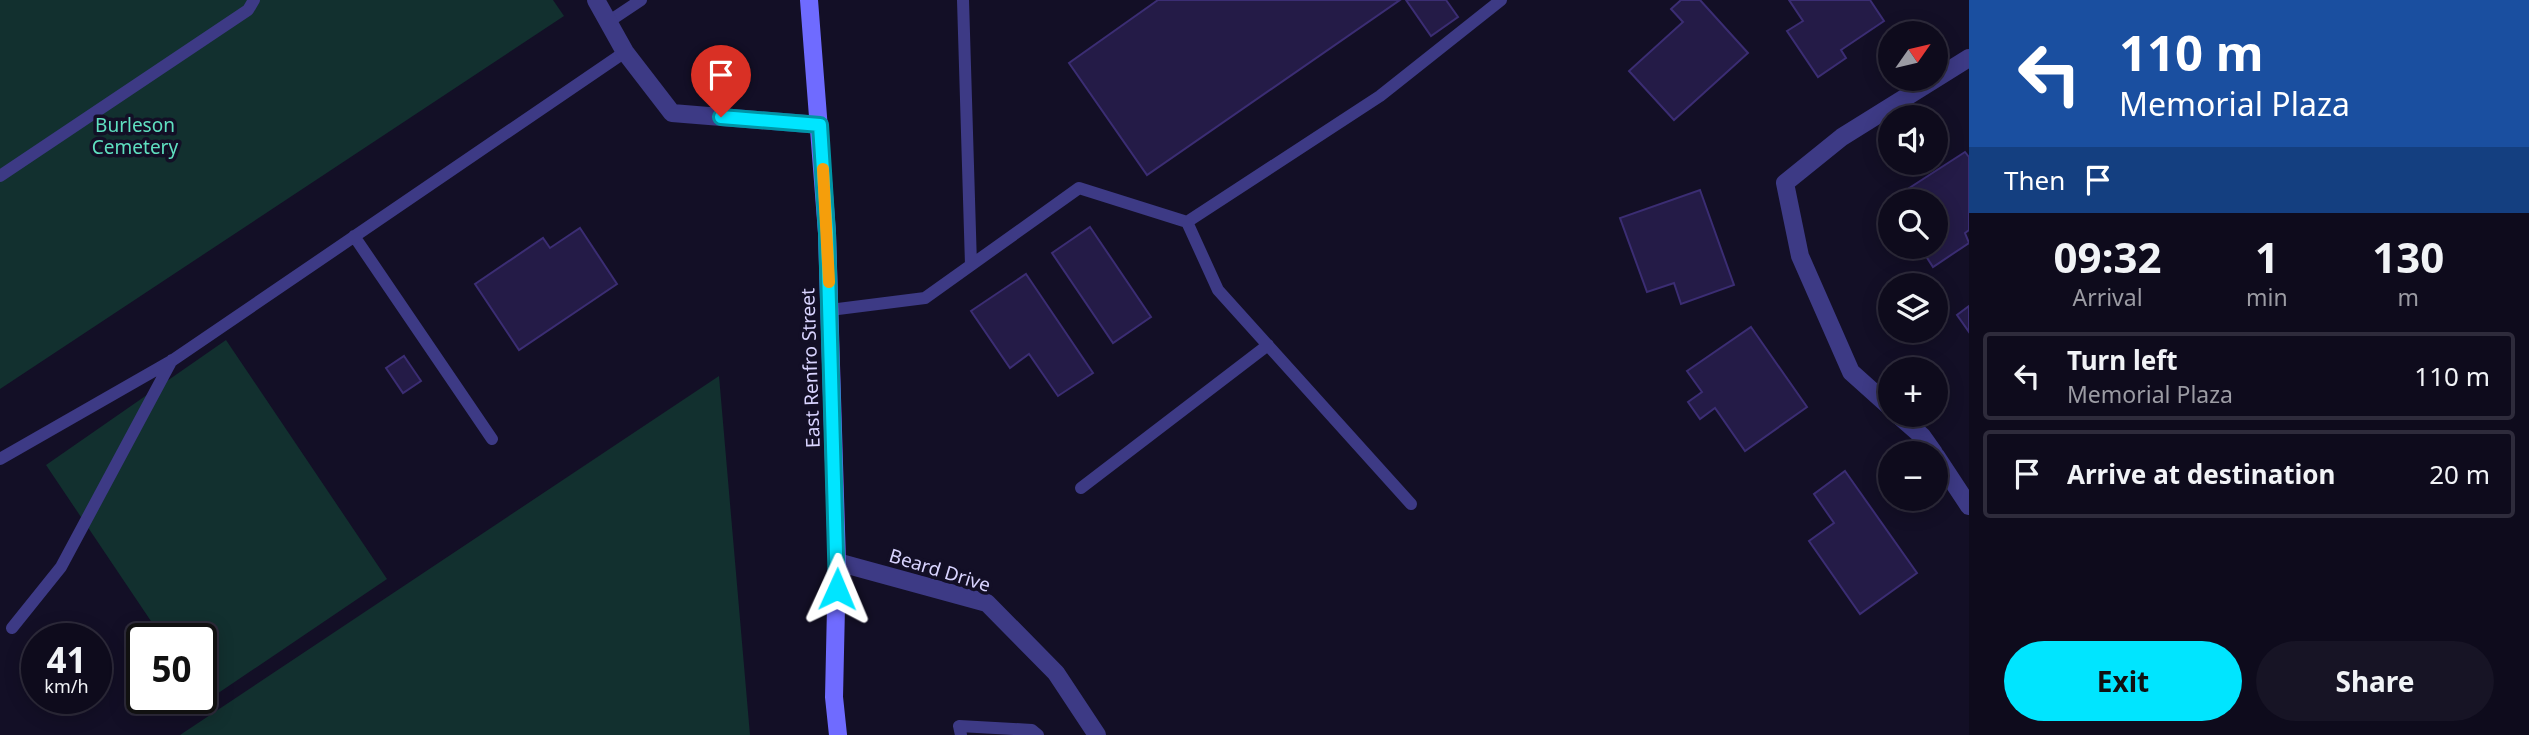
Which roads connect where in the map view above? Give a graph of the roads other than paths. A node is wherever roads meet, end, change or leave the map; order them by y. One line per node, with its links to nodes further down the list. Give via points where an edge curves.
1 (254, 0): 11 (lane, via 247,10)
2 (596, 0): 7 (street)
3 (640, 0): 7 (lane)
4 (810, 0): 10 (main road, East Renfro Street)
5 (963, 0): 14 (lane)
6 (1501, 0): 12 (lane, via 1380,96)
7 (608, 22): 8 (street)
8 (625, 52): 10 (street, via 672,113); 13 (lane)
9 (1969, 58): 18 (street, via 1842,137 1785,183 1800,256 1851,372)
10 (820, 125): 15 (main road, East Renfro Street)
11 (0, 176)
12 (1187, 222): 14 (lane, via 1079,188); 16 (lane, via 1218,290)
13 (355, 236): 17 (lane); 20 (lane)
14 (971, 265): 15 (lane, via 925,298)
15 (830, 310): 27 (main road, East Renfro Street)
16 (1268, 345): 24 (lane); 25 (lane)
17 (173, 360): 22 (lane); 28 (lane, via 61,567)
18 (1878, 396)
19 (1912, 427): 21 (street)
20 (492, 439)
21 (1925, 441)
22 (0, 459)
23 (1948, 474): 26 (street)
24 (1081, 488)
25 (1411, 504)
26 (1969, 506)
27 (837, 562): 29 (main road, East Renfro Street, via 834,697); 32 (street, Beard Drive, via 987,603 1056,673)
28 (12, 628)
29 (838, 735)
30 (961, 735): 31 (lane, via 959,726 1032,730)
31 (1038, 735)
32 (1097, 735)

